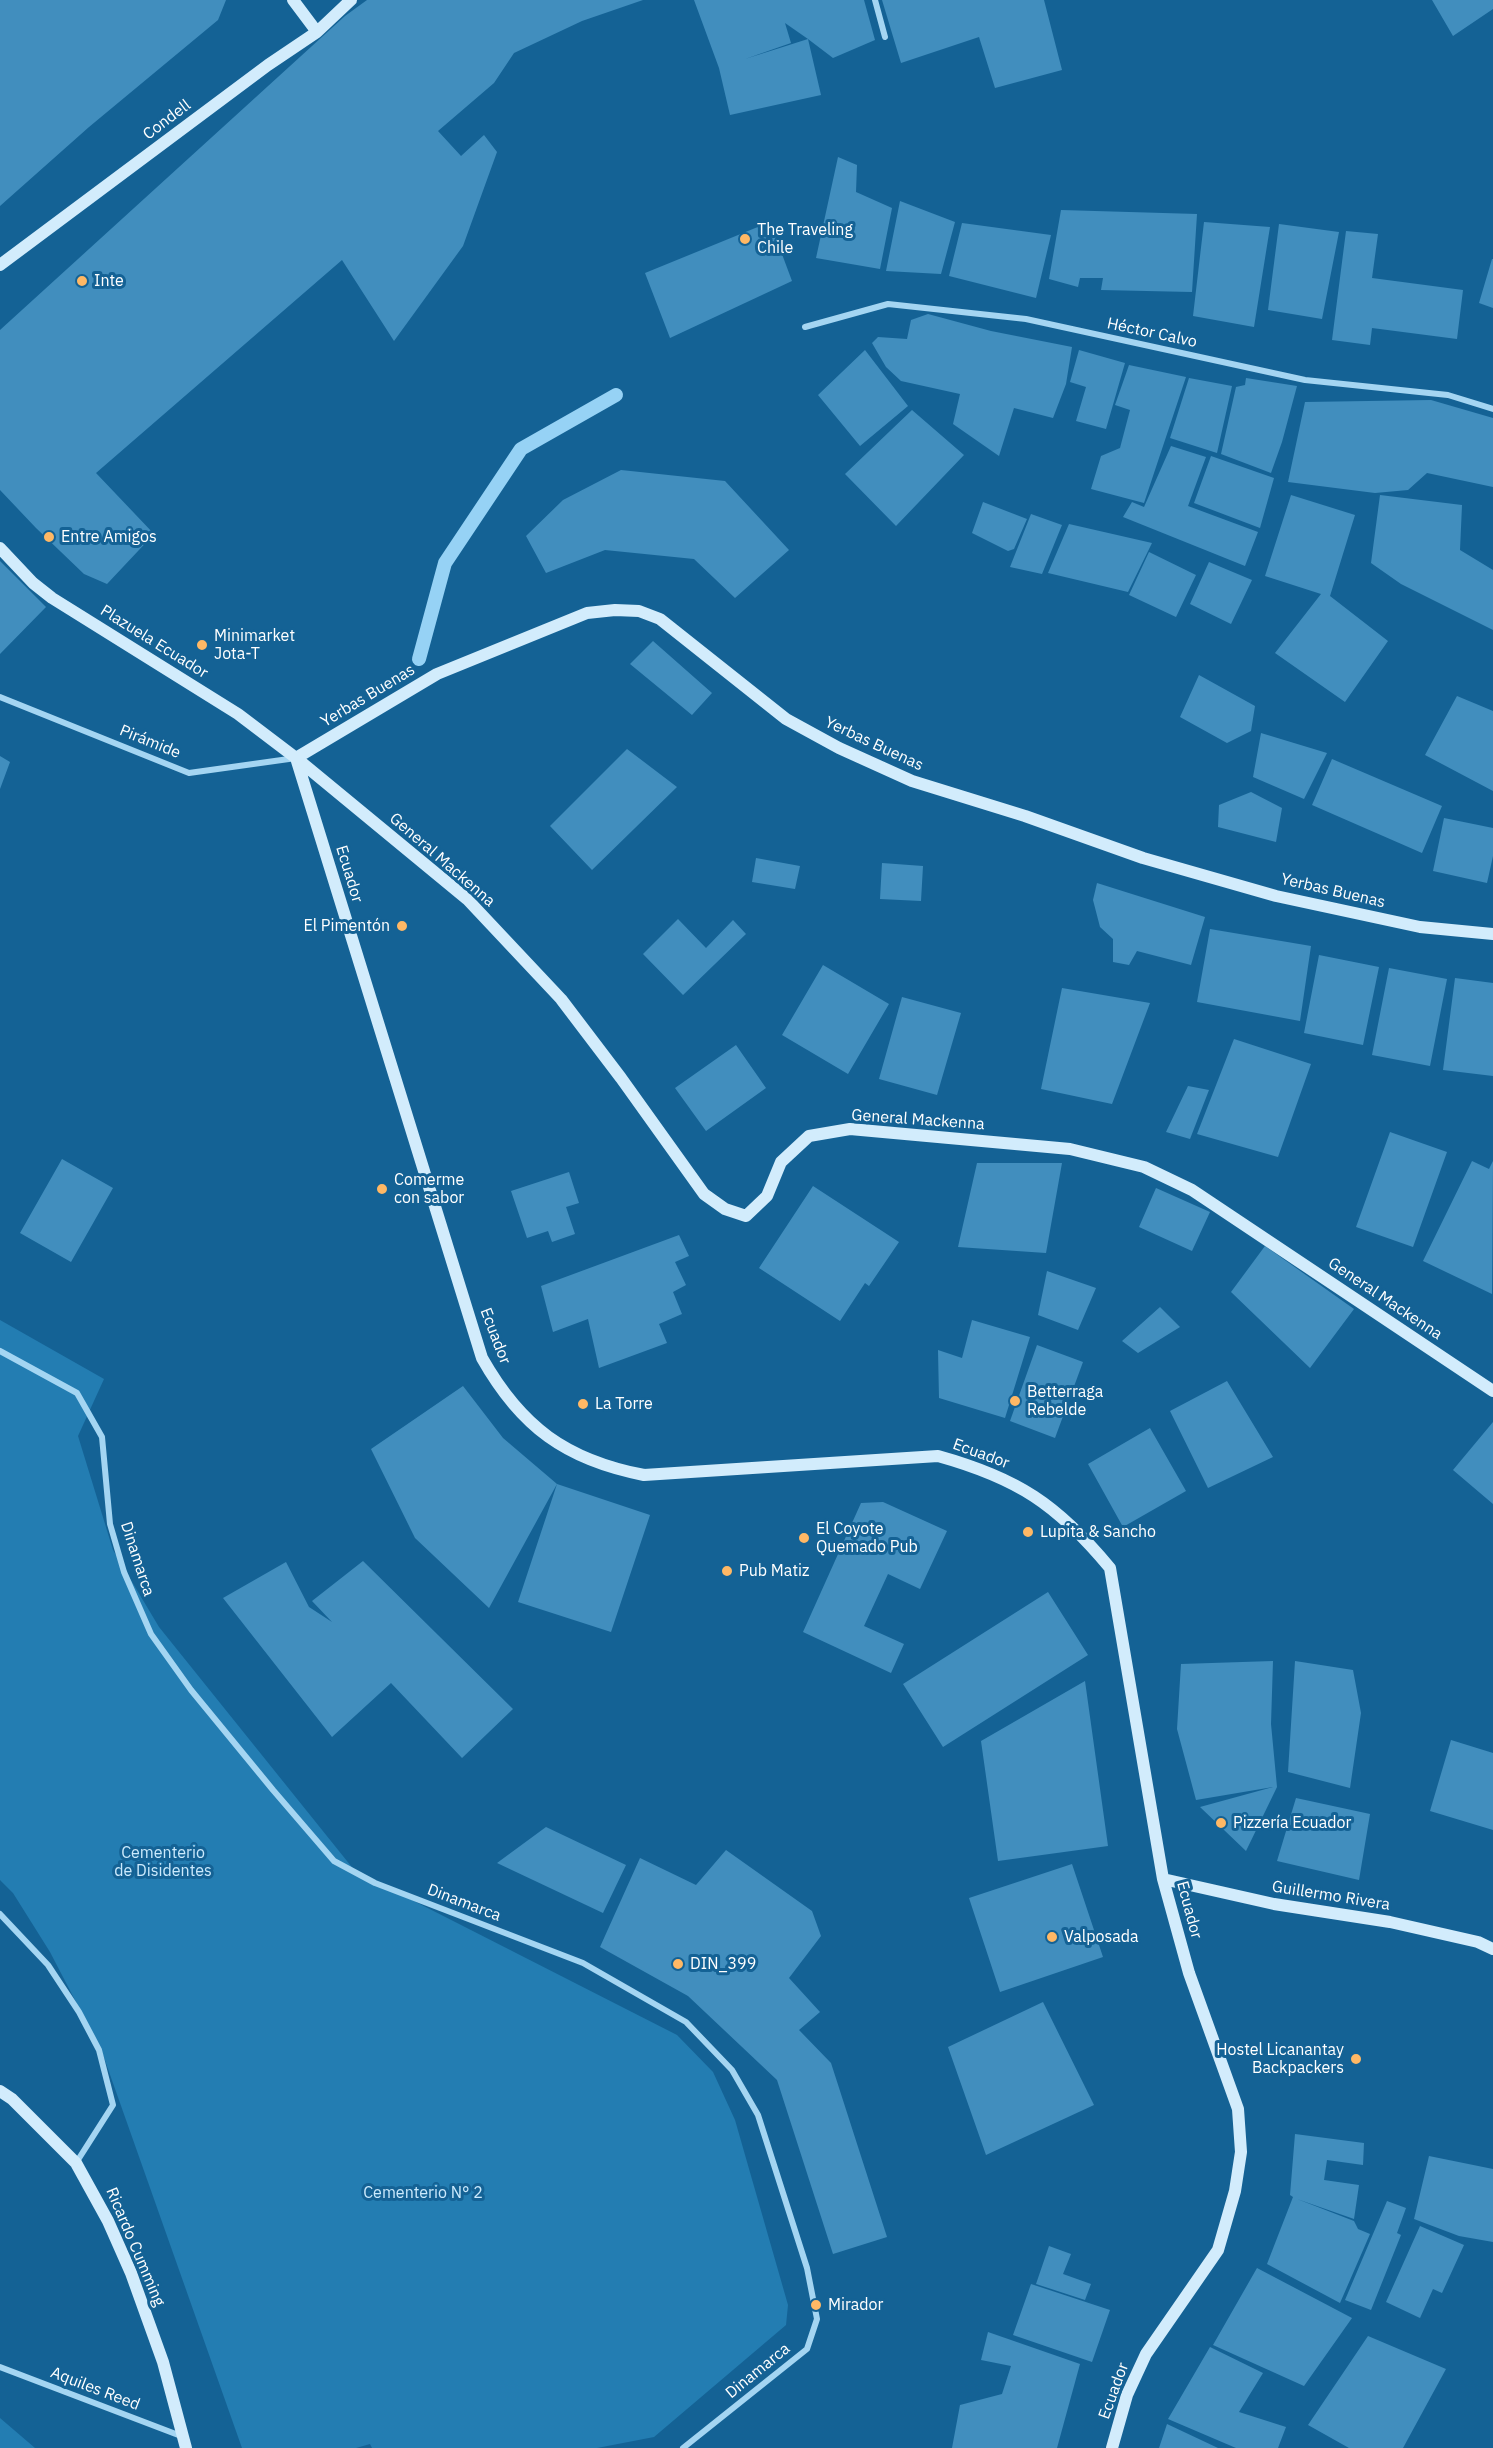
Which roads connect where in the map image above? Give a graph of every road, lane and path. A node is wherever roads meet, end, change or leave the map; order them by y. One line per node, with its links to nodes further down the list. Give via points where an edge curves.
1 (292, 0): 4 (main road)
2 (351, 0): 4 (main road, Condell)
3 (874, 0): 5 (street)
4 (317, 32): 6 (main road, Condell)
5 (885, 37)
6 (0, 265)
7 (805, 327): 8 (street, Héctor Calvo, via 888,304 1026,319 1305,380 1448,395)
8 (1493, 409)
9 (0, 548): 11 (main road, Plazuela Ecuador, via 52,598 220,702)
10 (0, 697): 11 (street, Pirámide, via 189,772)
11 (296, 758): 12 (main road, Yerbas Buenas, via 437,674 587,613 639,611 660,619 786,719 912,781 1206,878 1420,927); 14 (main road, General Mackenna, via 467,899 561,999 704,1194 725,1209 747,1216 767,1196 781,1162 809,1136 850,1129 1070,1149 1144,1167 1192,1190); 15 (main road, Ecuador, via 482,1358 498,1386 543,1433 590,1461 617,1470 644,1475 938,1456 1008,1481 1054,1510 1110,1568)
12 (1493, 934)
13 (0, 1351): 22 (street, Dinamarca, via 77,1393 102,1437 110,1524 124,1572 151,1634 198,1699 334,1861 375,1883 583,1963 686,2022 732,2070 758,2115 807,2268 817,2319 807,2349)
14 (1493, 1391)
15 (1163, 1879): 17 (main road, Guillermo Rivera, via 1274,1904 1390,1922); 23 (main road, Ecuador, via 1189,1973 1238,2109 1241,2152 1235,2191 1218,2250 1146,2354 1127,2395)
16 (0, 1914): 19 (street, via 48,1965 99,2050 113,2105)
17 (1493, 1949)
18 (0, 2091): 19 (main road, Ricardo Cumming)
19 (76, 2163): 21 (main road, Ricardo Cumming, via 131,2273 163,2362)
20 (0, 2367): 21 (street, Aquiles Reed)
21 (184, 2442)
22 (683, 2448)
23 (1112, 2448)

